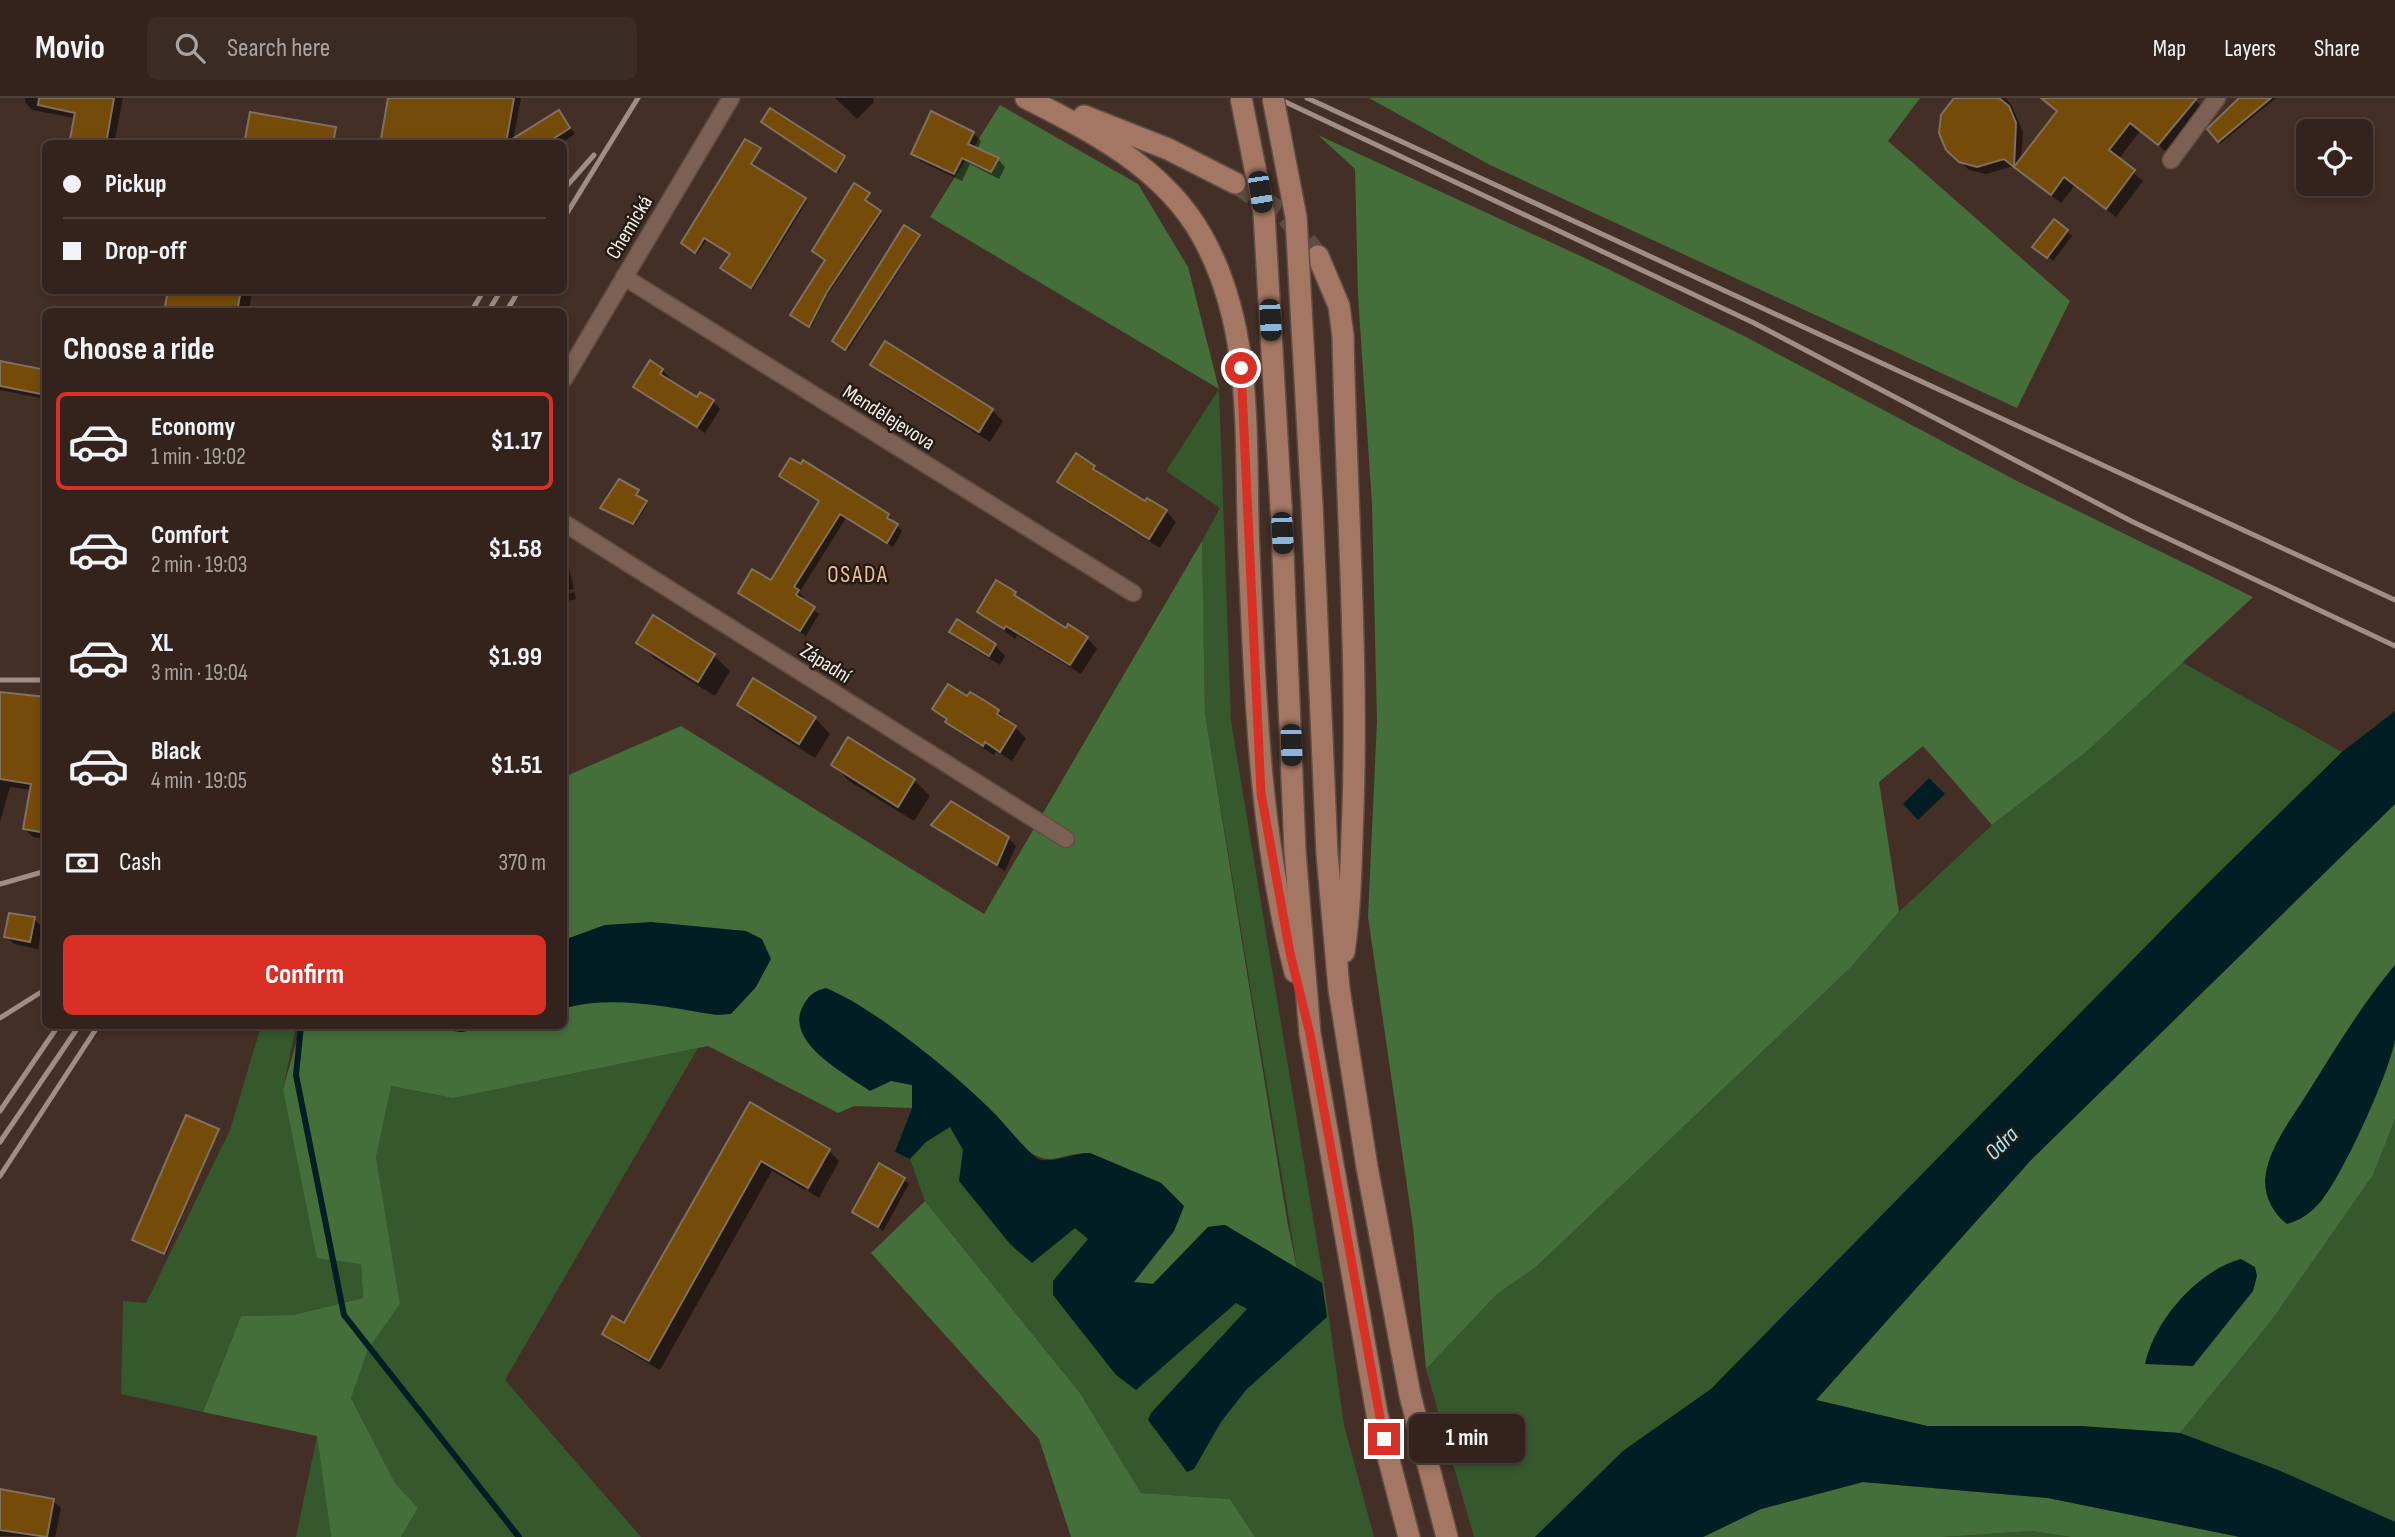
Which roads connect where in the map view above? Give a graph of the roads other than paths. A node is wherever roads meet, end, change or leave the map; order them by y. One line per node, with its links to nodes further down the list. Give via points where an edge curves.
1 (731, 98): 10 (street, Chemická)
2 (1026, 98): 16 (main road, via 1089,130 1144,168 1171,195 1201,234 1220,271 1236,320 1244,392 1261,793)
3 (1039, 98): 8 (main road, via 1168,149)
4 (1241, 98): 16 (main road, bridge, via 1264,214 1296,851)
5 (1273, 98): 15 (main road, bridge, via 1296,217 1327,854)
6 (2217, 98): 7 (street)
7 (2171, 160)
8 (1236, 183)
9 (1318, 256): 15 (main road, via 1339,306 1343,337 1352,563 1355,733 1349,921)
10 (624, 277): 11 (street, Chemická); 13 (street, Mendělejevova)
11 (567, 374)
12 (567, 525): 14 (street, Západní)
13 (1133, 593)
14 (1066, 839)
15 (1339, 989): 18 (main road, via 1409,1395)
16 (1310, 1034): 17 (main road, via 1377,1414)
17 (1409, 1537)
18 (1447, 1537)

